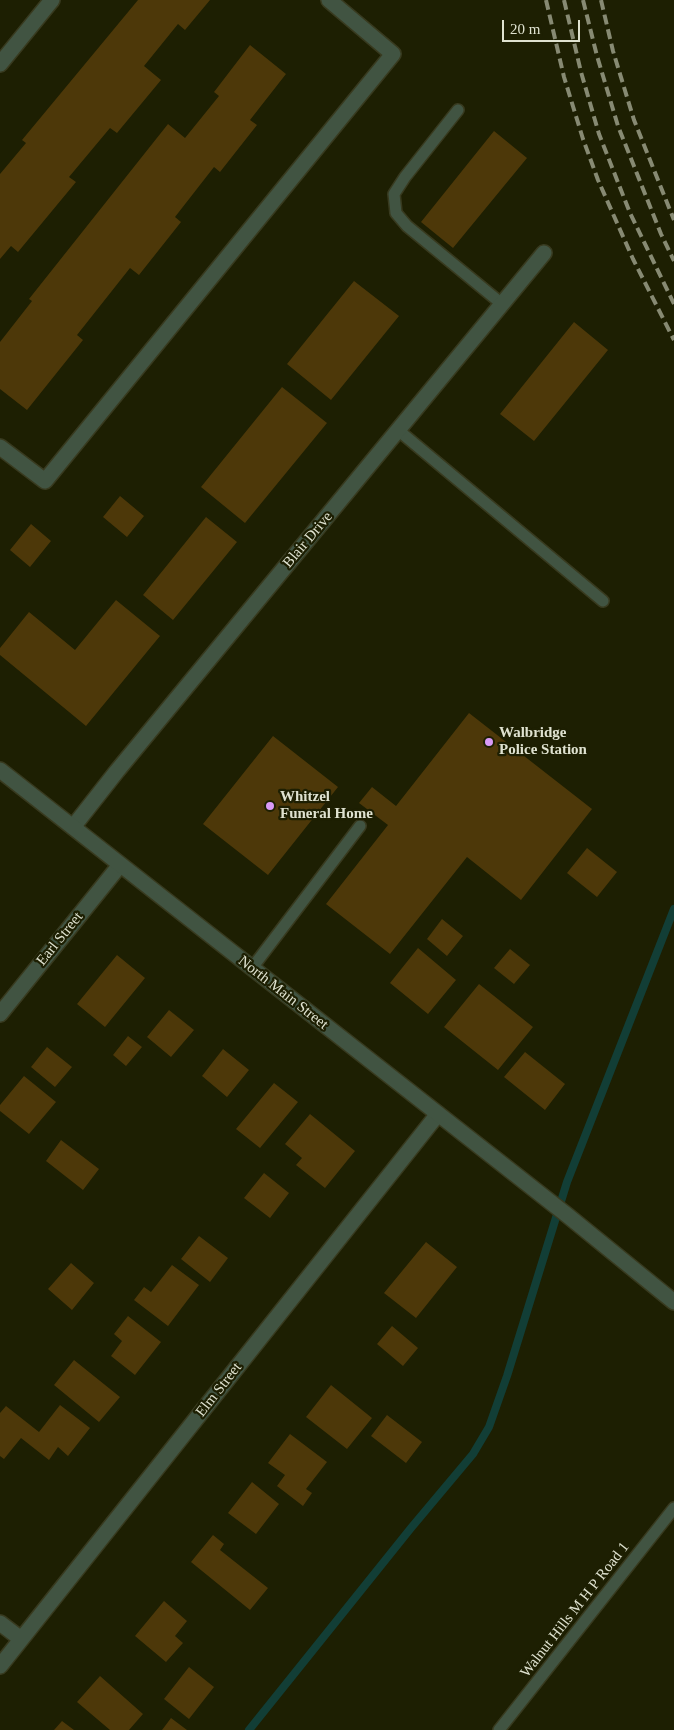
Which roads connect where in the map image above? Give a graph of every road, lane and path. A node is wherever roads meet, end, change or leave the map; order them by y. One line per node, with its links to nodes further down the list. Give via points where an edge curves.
1 (52, 0): 3 (street)
2 (329, 0): 8 (street, via 393,54 45,481)
3 (0, 64)
4 (458, 110): 6 (lane, via 394,194 396,213 407,226)
5 (544, 253): 6 (street, Blair Drive)
6 (502, 304): 7 (street, Blair Drive)
7 (398, 430): 9 (lane); 12 (street, Blair Drive)
8 (0, 447)
9 (603, 601)
10 (0, 770): 12 (street, North Main Street)
11 (360, 826): 14 (lane)
12 (72, 827): 13 (street, North Main Street)
13 (120, 864): 14 (street, North Main Street); 15 (street, Earl Street)
14 (252, 968): 16 (street, North Main Street)
15 (0, 1014)
16 (438, 1114): 17 (street, North Main Street); 20 (street, Elm Street)
17 (674, 1302)
18 (674, 1508): 22 (lane, Walnut Hills M H P Road 1)
19 (0, 1623): 20 (street)
20 (21, 1639): 21 (street, Elm Street)
21 (0, 1666)
22 (499, 1730)

